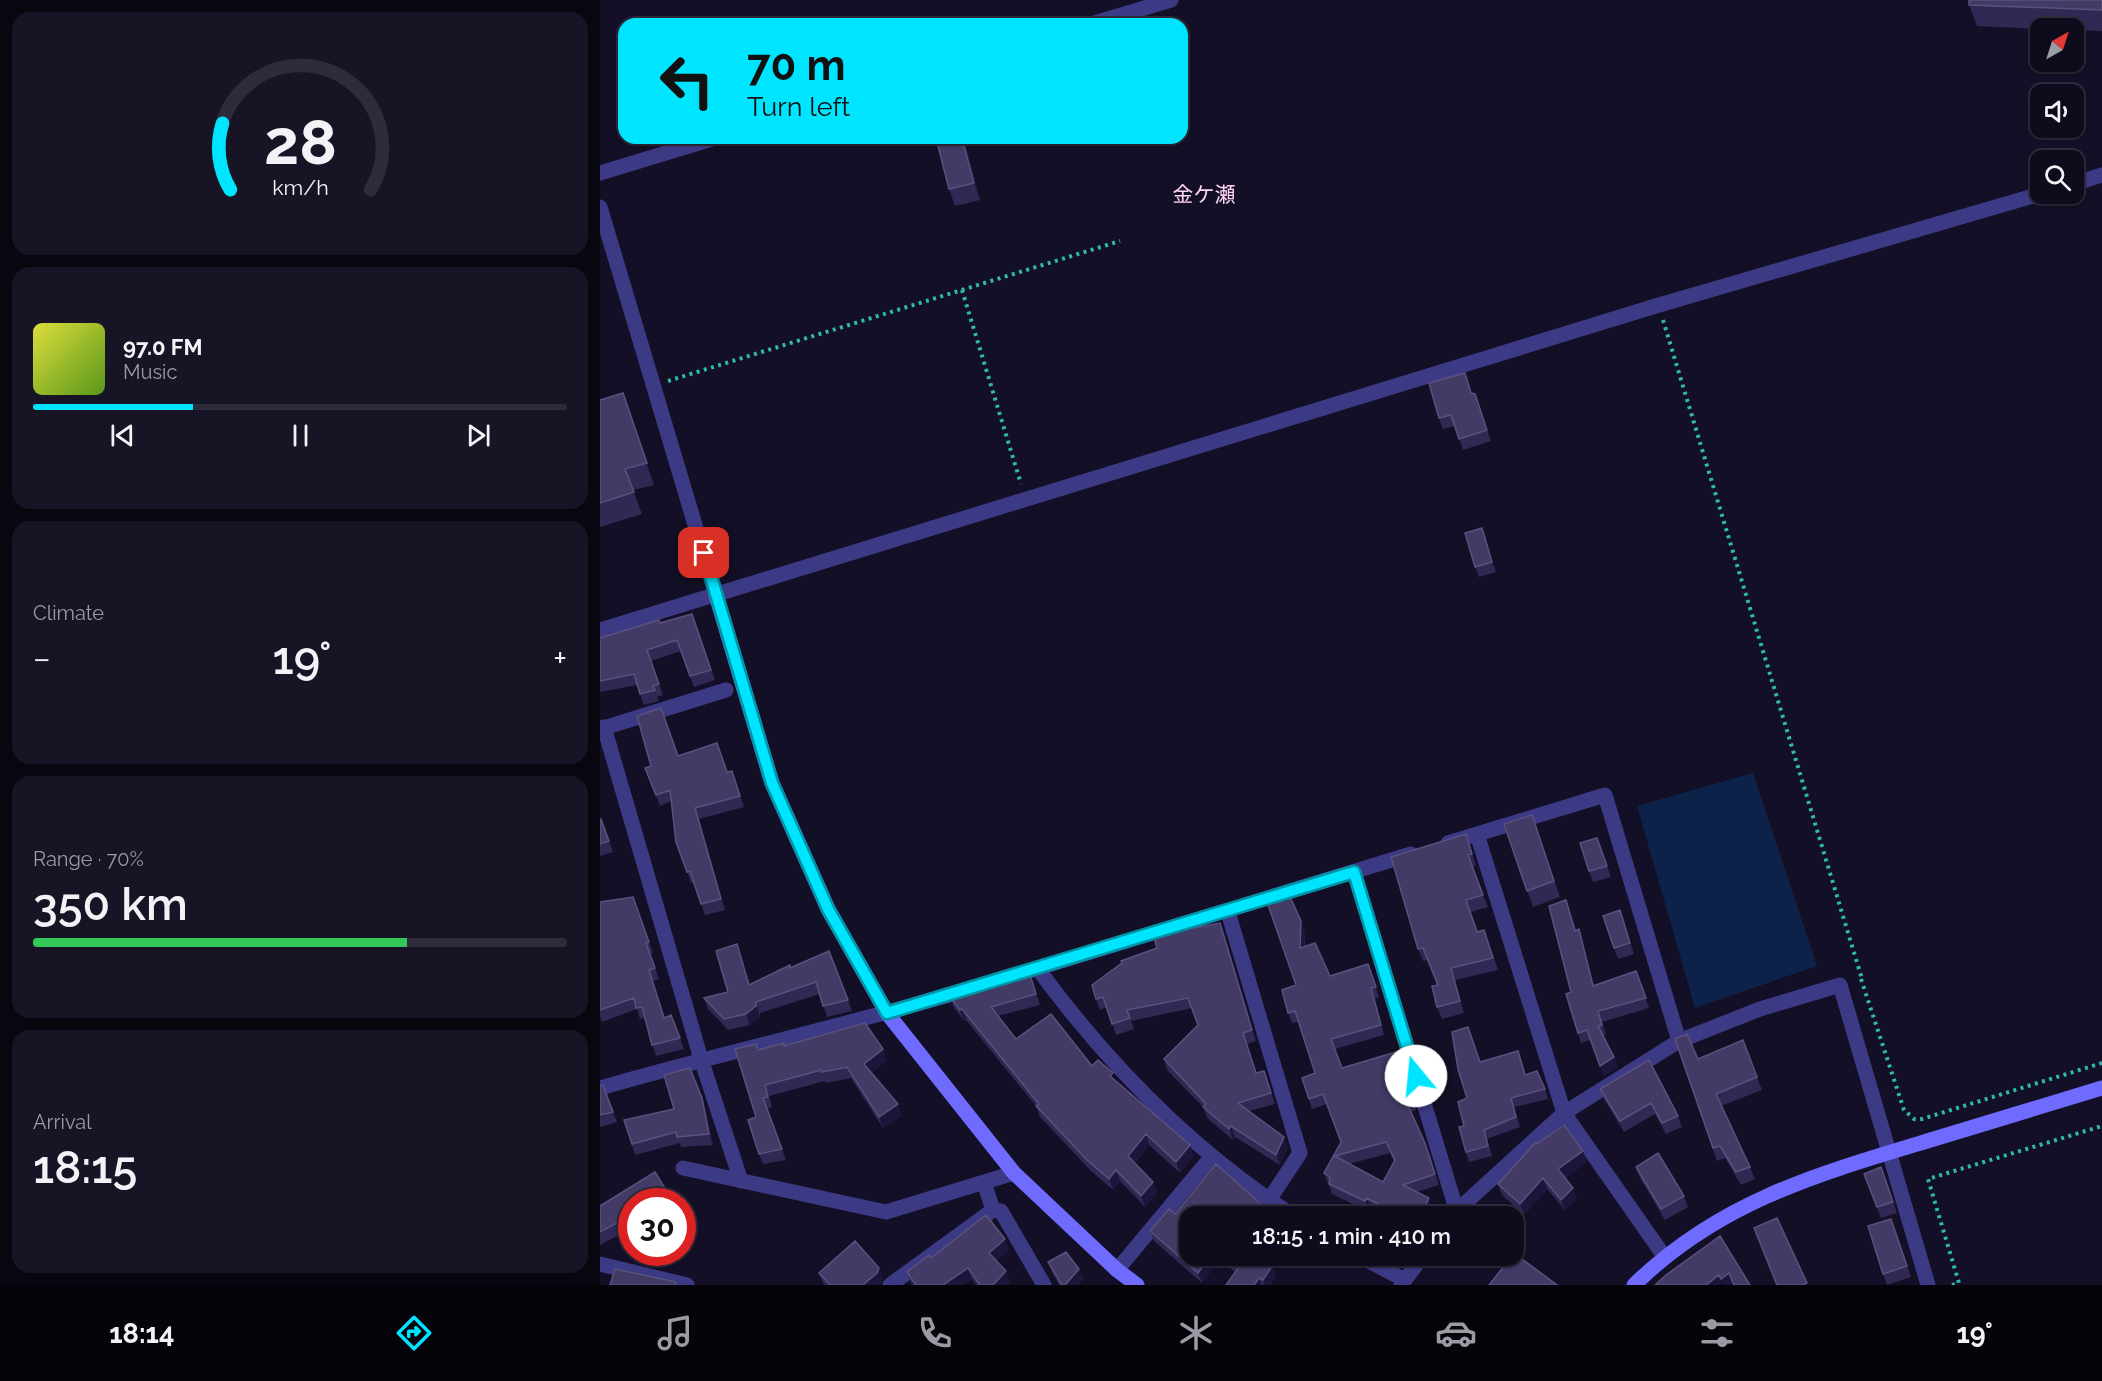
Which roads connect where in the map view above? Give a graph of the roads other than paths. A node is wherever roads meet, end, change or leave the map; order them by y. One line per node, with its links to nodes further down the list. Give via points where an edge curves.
1 (1171, 0): 2 (street)
2 (1111, 18)
3 (695, 144): 4 (street)
4 (600, 173)
5 (2102, 175): 6 (street)
6 (2084, 181)
7 (2030, 197): 9 (street, via 1659,305)
8 (600, 207): 9 (street)
9 (716, 595): 10 (street); 17 (street, via 772,783 828,909)
10 (600, 630)
11 (726, 690): 12 (street)
12 (602, 728): 19 (street)
13 (1477, 834): 14 (street); 18 (street, via 1605,795); 22 (street)
14 (1354, 872): 15 (street); 31 (street)
15 (1227, 912): 16 (street); 29 (street, via 1300,1153)
16 (1038, 969): 17 (street); 24 (street, via 1122,1072)
17 (887, 1013): 19 (street); 26 (street)
18 (1679, 1041): 22 (street); 23 (street, via 1760,1009 1840,985)
19 (701, 1059): 20 (street); 27 (street)
20 (600, 1088)
21 (2102, 1088): 23 (street)
22 (1564, 1113): 32 (street); 34 (street)
23 (1888, 1152): 34 (street, via 1766,1194); 45 (street)
24 (1212, 1156): 29 (street); 38 (street)
25 (683, 1168): 27 (street)
26 (1014, 1173): 28 (street); 38 (street)
27 (741, 1181): 28 (street, via 886,1212)
28 (984, 1182): 33 (street)
29 (1269, 1200): 30 (street)
30 (1278, 1206)
31 (1453, 1206)
32 (1464, 1206)
33 (993, 1210): 41 (street); 42 (street, via 1001,1211)
34 (1664, 1256): 44 (street)
35 (600, 1264): 40 (street)
36 (1375, 1266): 39 (street)
37 (1416, 1266): 39 (street)
38 (1117, 1270): 43 (street)
39 (1403, 1283)
40 (687, 1285)
41 (890, 1285)
42 (1044, 1285)
43 (1137, 1285)
44 (1634, 1285)
45 (1928, 1285)

